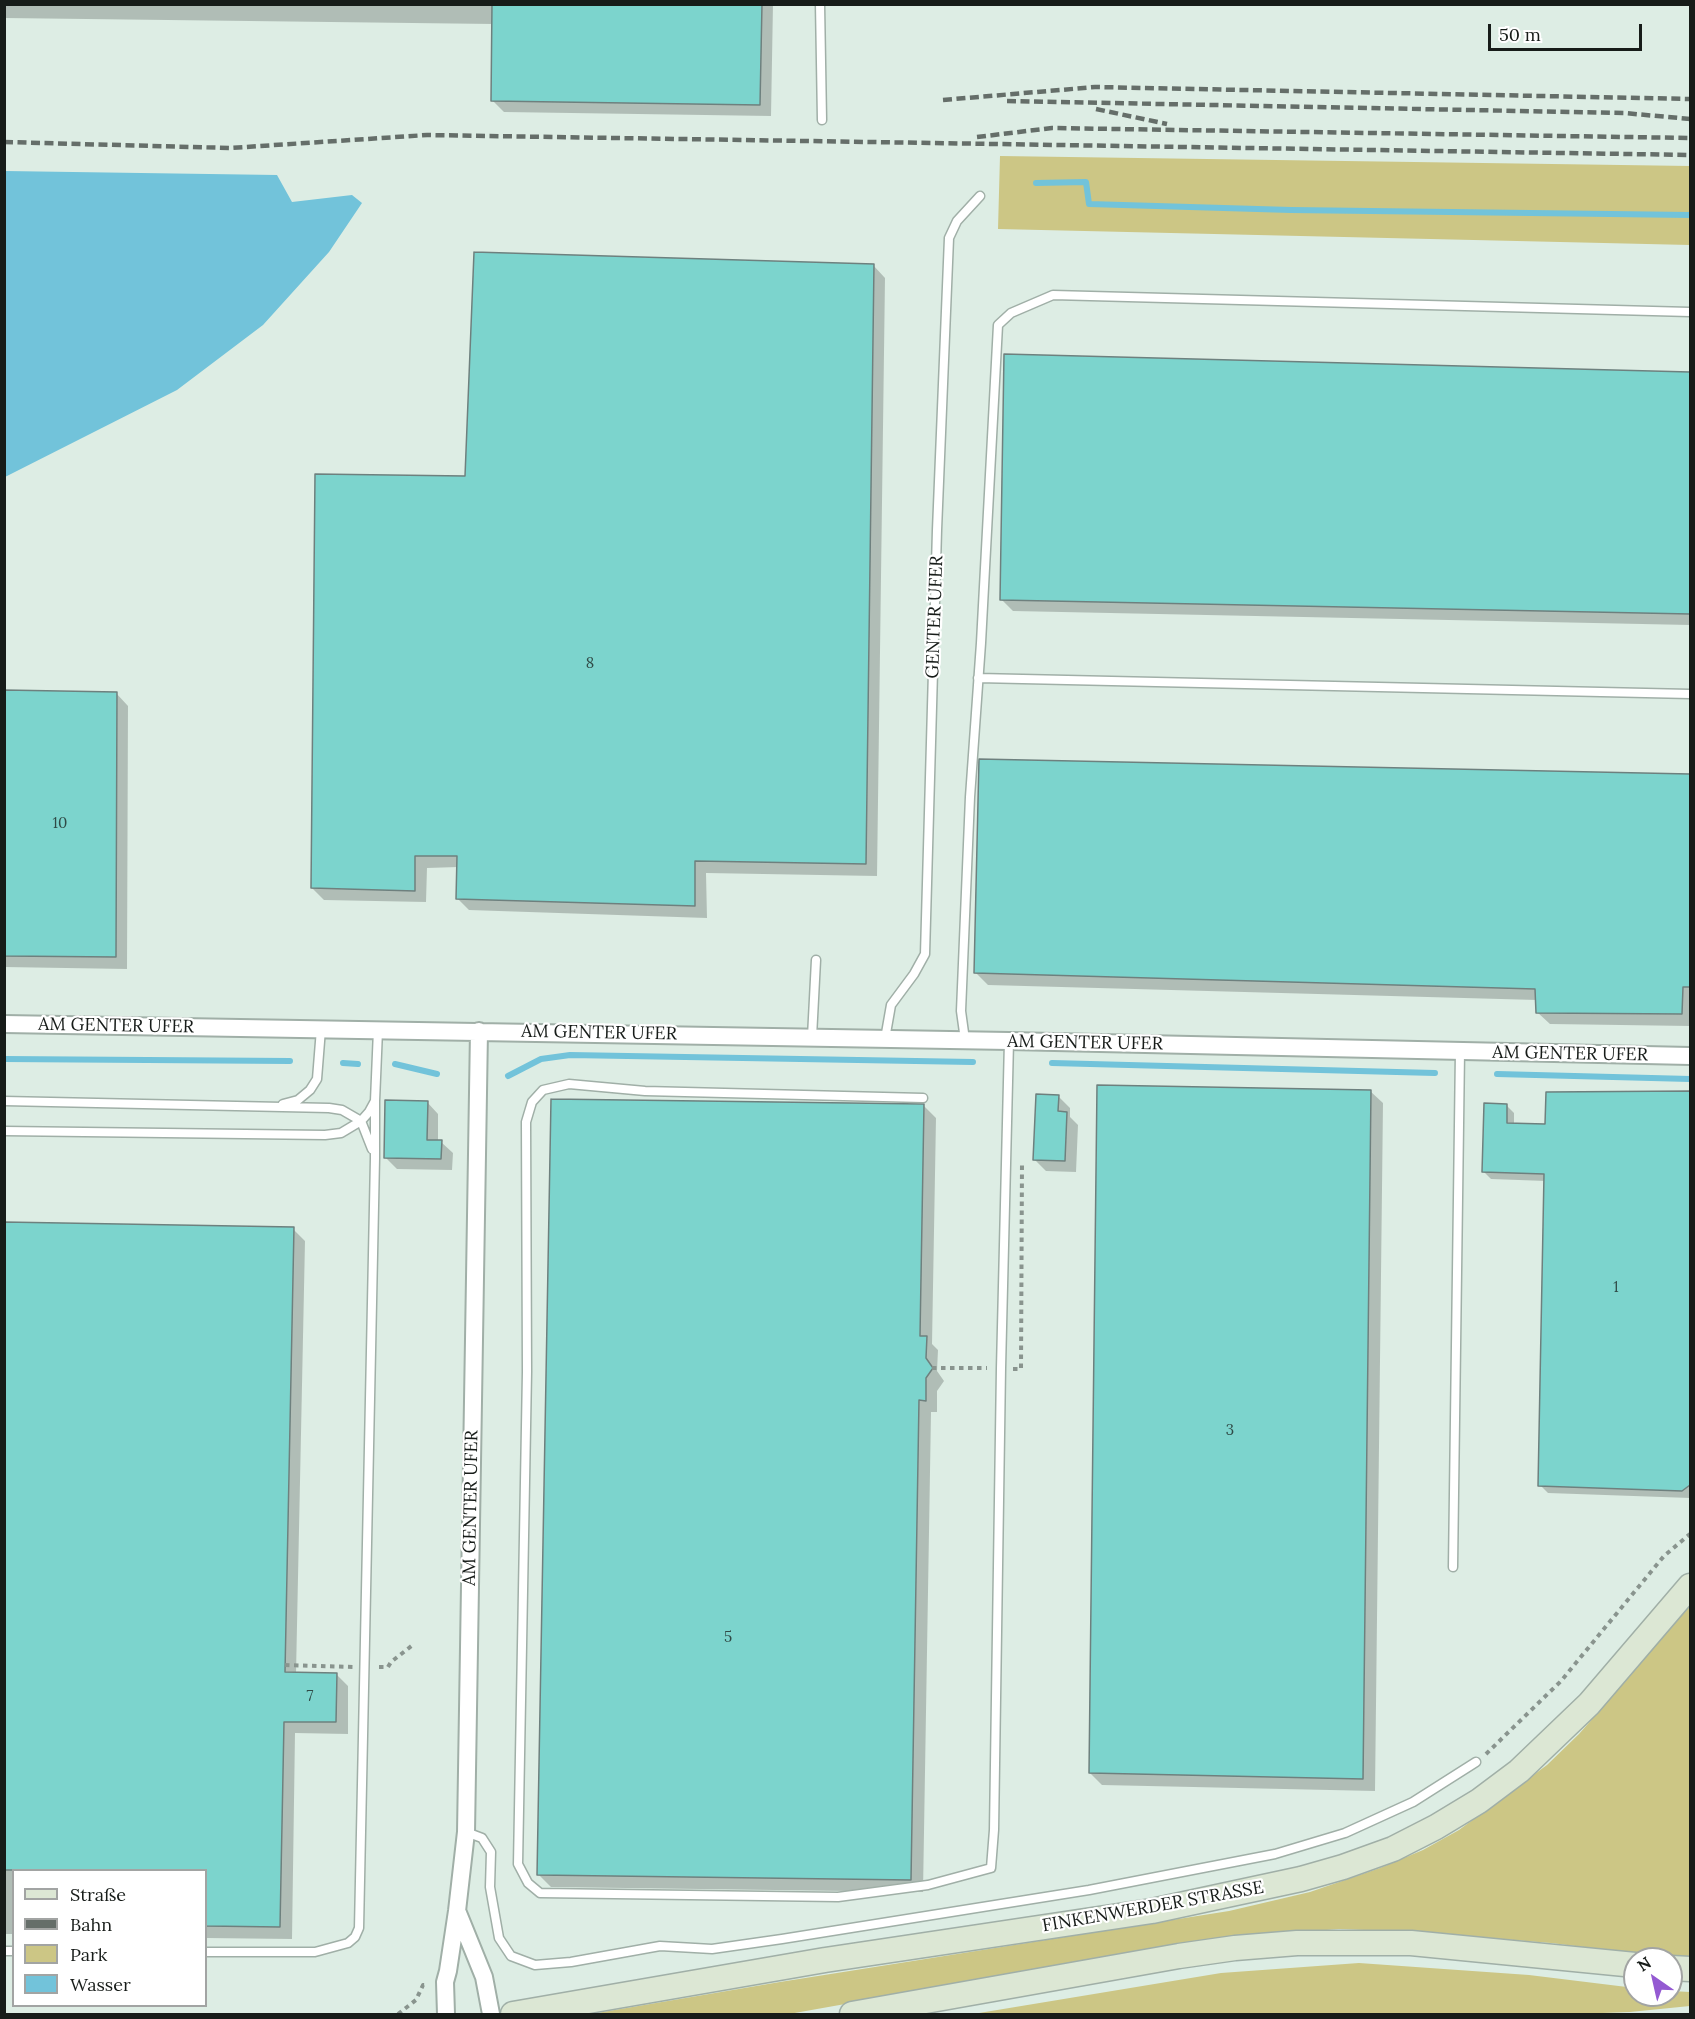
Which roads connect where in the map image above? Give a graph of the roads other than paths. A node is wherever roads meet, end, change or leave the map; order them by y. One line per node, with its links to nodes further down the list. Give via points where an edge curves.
1 (820, 4): 2 (lane)
2 (822, 120)
3 (980, 196): 13 (lane, GENTER UFER, via 957,221 949,238 925,954 891,1005)
4 (1690, 312): 5 (lane, via 1053,295 1011,313 998,325)
5 (978, 678): 6 (lane); 14 (lane, via 961,1011)
6 (1690, 694)
7 (816, 960): 12 (lane)
8 (4, 1024): 9 (street, AM GENTER UFER)
9 (321, 1029): 10 (street, AM GENTER UFER); 21 (lane, via 317,1079 298,1100)
10 (378, 1030): 11 (street, AM GENTER UFER); 20 (lane)
11 (478, 1031): 12 (street, AM GENTER UFER); 28 (street, AM GENTER UFER)
12 (812, 1037): 13 (street, AM GENTER UFER)
13 (885, 1039): 14 (street, AM GENTER UFER)
14 (964, 1040): 15 (street, AM GENTER UFER)
15 (1009, 1041): 16 (street, AM GENTER UFER); 18 (lane, via 991,1868 928,1885 838,1897 540,1893 528,1883 518,1864 526,1122 532,1102 543,1090 569,1084)
16 (1460, 1052): 17 (street, AM GENTER UFER); 25 (lane)
17 (1690, 1056)
18 (923, 1098)
19 (4, 1101): 21 (lane)
20 (375, 1101): 22 (lane); 24 (lane)
21 (274, 1107): 22 (lane, via 342,1110)
22 (362, 1121): 23 (lane, via 326,1136); 24 (lane)
23 (4, 1131)
24 (375, 1158): 30 (lane, via 359,1928 348,1943 315,1952)
25 (1453, 1567)
26 (1690, 1586): 34 (main road, FINKENWERDER STRASSE, via 1589,1704 1519,1771 1436,1827 1343,1868 1152,1911 825,1960)
27 (1476, 1762): 28 (lane, via 1413,1802 1355,1829 1275,1854 1089,1890 782,1940 712,1949 660,1946 535,1965 511,1956 499,1938 489,1887 491,1852 482,1838)
28 (466, 1832): 29 (street, AM GENTER UFER)
29 (457, 1911): 32 (street, AM GENTER UFER, via 445,1982); 33 (street, AM GENTER UFER, via 484,1977)
30 (207, 1952)
31 (1623, 1964): 35 (main road, via 1411,1942 1297,1943 1179,1956)
32 (446, 2014)
33 (490, 2014)
34 (513, 2014)
35 (852, 2014)

